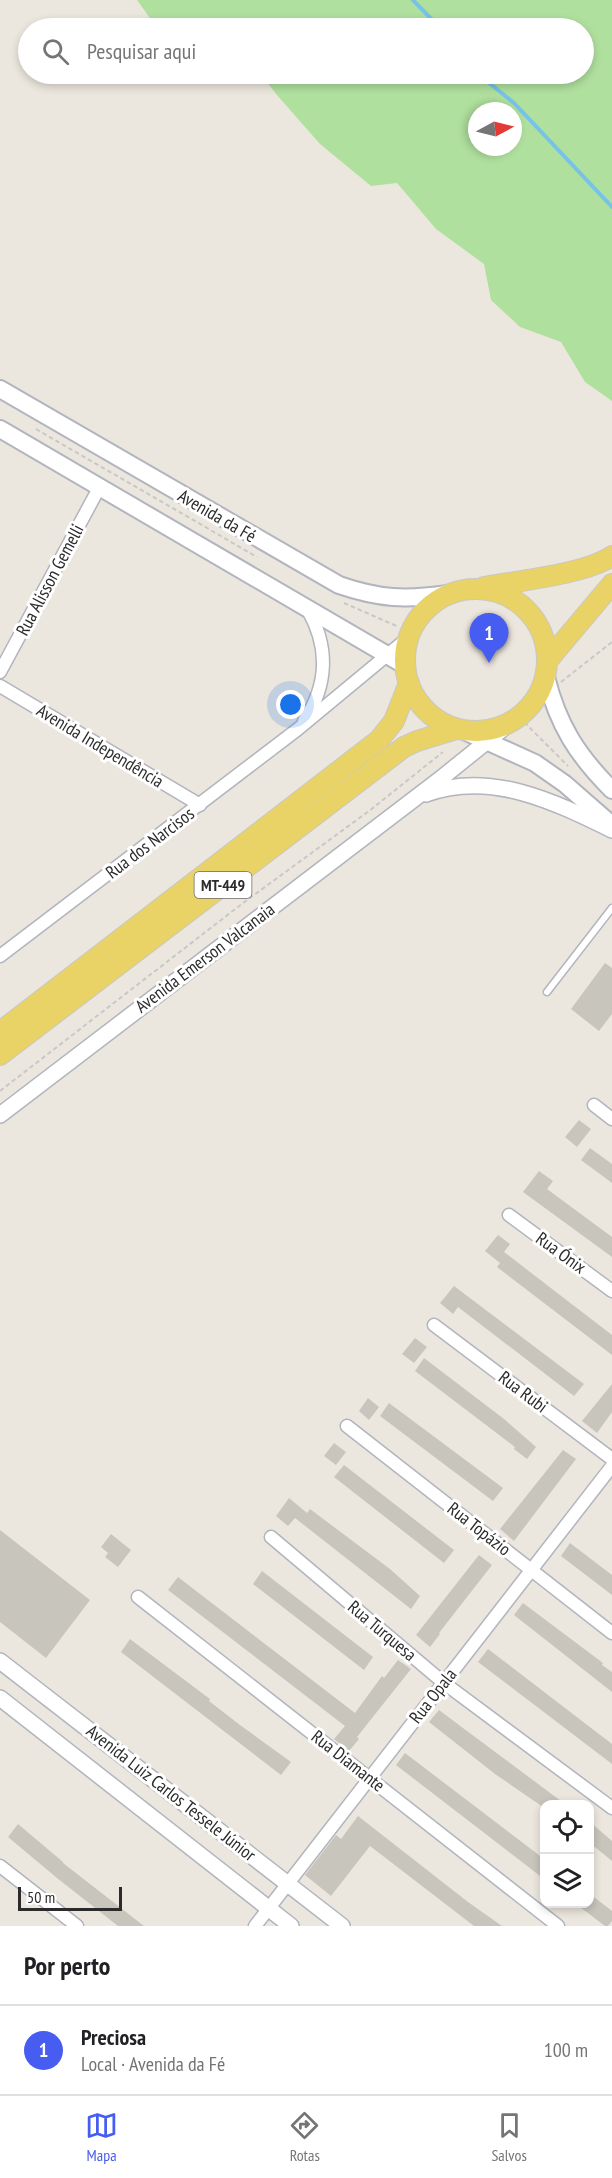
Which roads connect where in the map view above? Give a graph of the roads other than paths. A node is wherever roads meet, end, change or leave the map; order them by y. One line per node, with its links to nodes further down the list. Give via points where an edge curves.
1 (0, 389): 7 (main road, Avenida da Fé, via 339,585 390,598)
2 (0, 429): 3 (main road, Avenida da Fé)
3 (99, 488): 8 (main road, Avenida da Fé); 11 (street, Rua Alisson Gemelli)
4 (612, 556): 6 (main road, MT-449, via 584,568)
5 (612, 584): 13 (main road)
6 (481, 588): 7 (main road, MT-449); 13 (main road, MT-449, via 515,599 530,612 546,644)
7 (448, 594): 9 (main road, MT-449, via 431,604)
8 (307, 608): 10 (main road, Avenida da Fé); 16 (street, Rua dos Narcisos, via 321,638 322,671 314,703)
9 (409, 637): 10 (street, Rua dos Narcisos); 12 (main road, MT-449)
10 (387, 655): 12 (main road, Avenida da Fé); 16 (street, Rua dos Narcisos)
11 (0, 672)
12 (407, 675): 17 (main road, via 414,696); 26 (main road, MT-449, via 402,706 379,740)
13 (548, 676): 15 (main road, via 538,697); 19 (main road, via 570,741)
14 (0, 686): 21 (street, Avenida Independência)
15 (512, 721): 17 (main road, MT-449); 18 (street, Avenida Emerson Valcanaia)
16 (298, 729): 21 (street, Rua dos Narcisos)
17 (456, 736): 18 (main road); 27 (main road, MT-449, via 417,741 404,747)
18 (487, 741): 20 (street, Avenida Emerson Valcanaia); 22 (main road, via 535,763 565,784)
19 (612, 790)
20 (410, 801): 22 (street, via 446,788 492,786 550,802); 29 (street, Avenida Emerson Valcanaia)
21 (200, 805): 24 (street, Rua dos Narcisos)
22 (612, 827)
23 (612, 908): 25 (lane)
24 (0, 956)
25 (547, 992)
26 (0, 1032)
27 (0, 1055)
28 (594, 1105): 30 (street)
29 (0, 1115)
30 (612, 1119)
31 (509, 1215): 32 (street, Rua Ónix)
32 (612, 1291)
33 (434, 1325): 35 (street, Rua Rubi)
34 (346, 1426): 38 (street, Rua Topázio)
35 (612, 1459)
36 (612, 1466): 38 (street, Rua Opala)
37 (271, 1537): 42 (street, Rua Turquesa)
38 (531, 1570): 40 (street, Rua Topázio); 42 (street, Rua Opala)
39 (138, 1597): 44 (street, Rua Diamante)
40 (612, 1632)
41 (0, 1661): 47 (street, Avenida Luiz Carlos Tessele Júnior)
42 (444, 1683): 44 (street, Rua Opala); 45 (street, Rua Turquesa)
43 (0, 1698): 48 (street, Avenida Luiz Carlos Tessele Júnior)
44 (370, 1778): 47 (street, Rua Opala); 53 (street, Rua Diamante)
45 (612, 1808)
46 (0, 1866): 49 (street)
47 (287, 1884): 48 (street, Rua Opala); 52 (street, Avenida Luiz Carlos Tessele Júnior)
48 (268, 1908): 50 (street, Rua Opala); 51 (street, Avenida Luiz Carlos Tessele Júnior)
49 (77, 1926)
50 (255, 1926)
51 (291, 1926)
52 (342, 1926)
53 (558, 1926)

